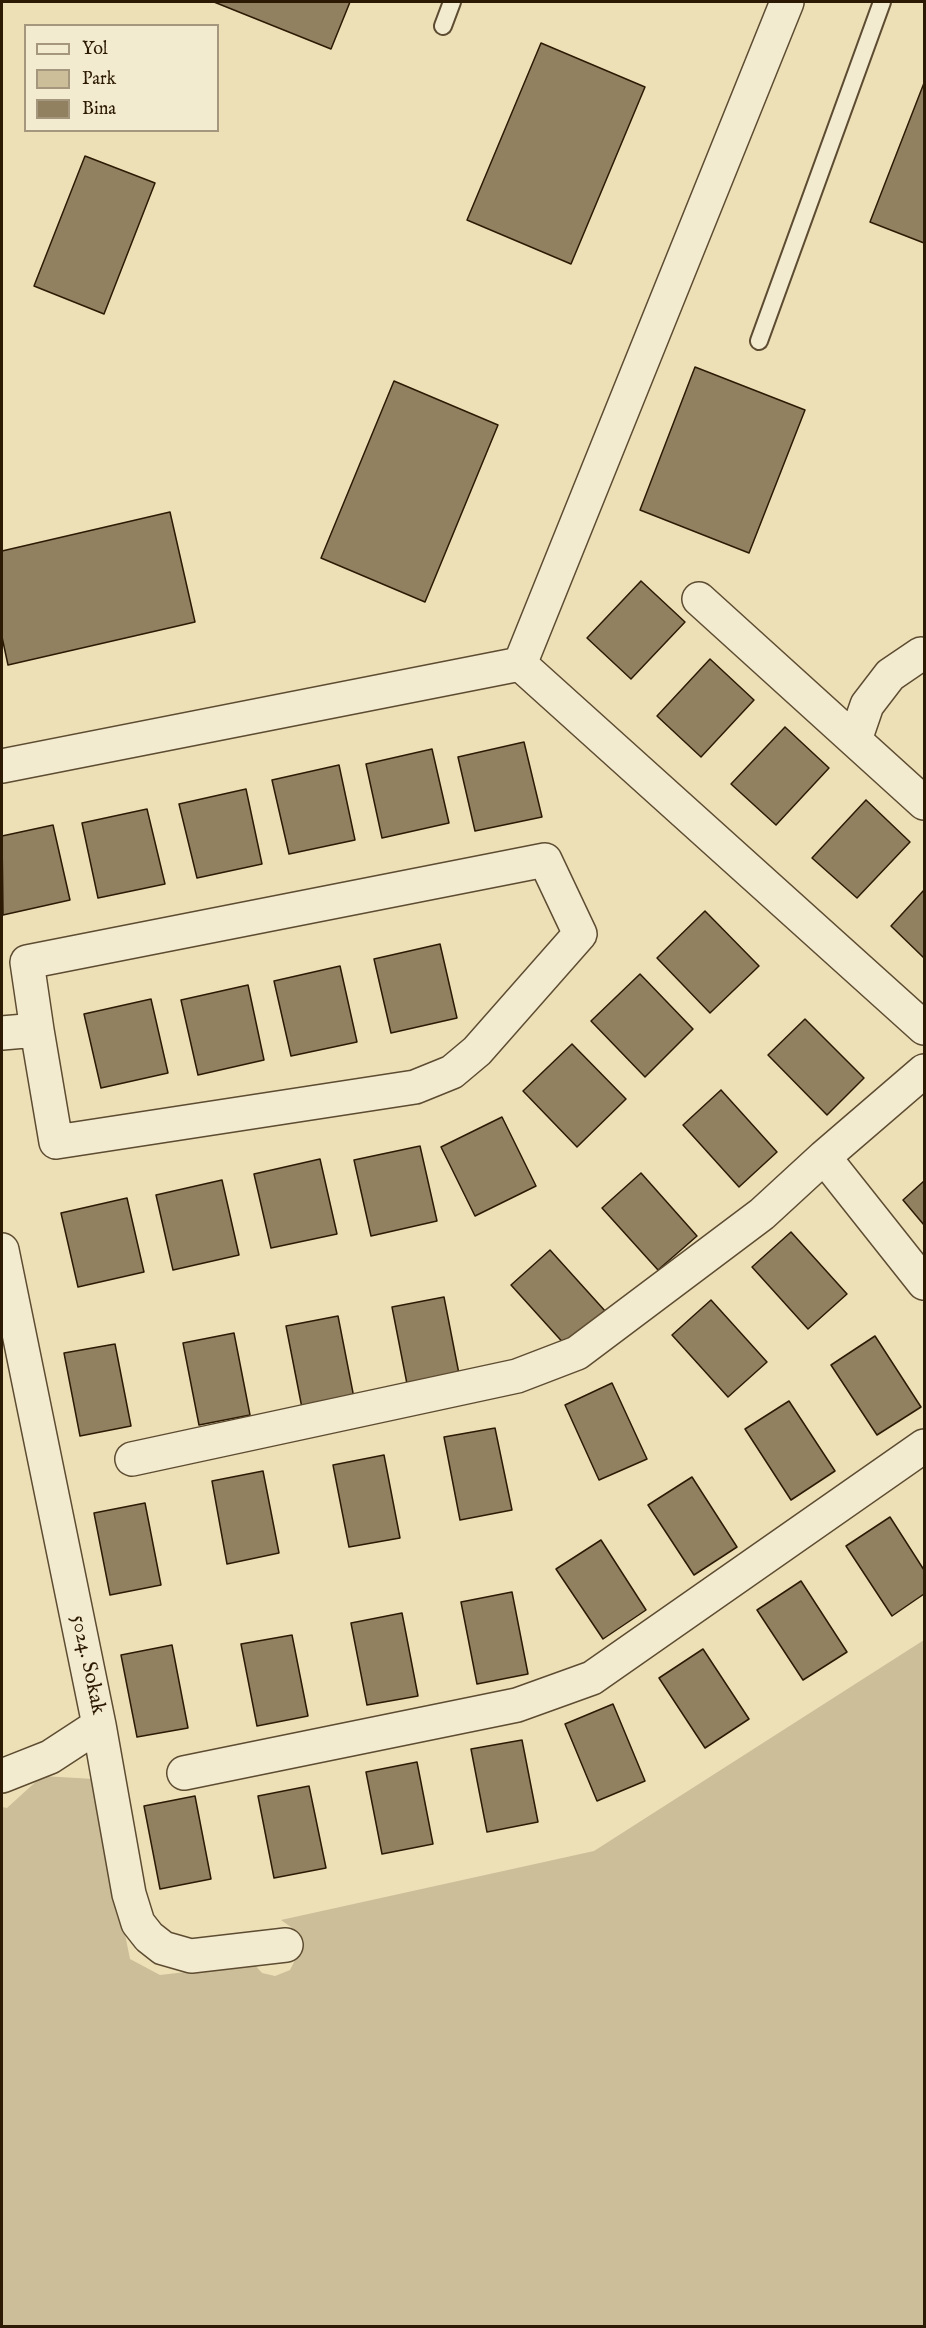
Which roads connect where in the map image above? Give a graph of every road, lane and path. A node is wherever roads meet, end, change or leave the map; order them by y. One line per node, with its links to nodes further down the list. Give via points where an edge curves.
1 (452, 2): 4 (lane)
2 (787, 2): 8 (street)
3 (882, 2): 5 (lane)
4 (443, 26)
5 (759, 341)
6 (699, 599): 9 (street)
7 (924, 655): 9 (street, via 890,675 867,705)
8 (520, 664): 10 (street); 12 (street)
9 (855, 740): 11 (street)
10 (2, 766)
11 (924, 803)
12 (924, 1028)
13 (37, 1030): 13 (street, via 27,962 545,860 580,934 477,1052 452,1072 415,1087 56,1142); 14 (street)
14 (2, 1033)
15 (924, 1071): 16 (street)
16 (824, 1157): 18 (street); 20 (street, via 762,1214 577,1353 517,1376)
17 (2, 1250): 21 (street, 5024. Sokak)
18 (924, 1283)
19 (924, 1446): 22 (street, via 592,1678 517,1705)
20 (132, 1459)
21 (99, 1725): 23 (street, via 50,1757); 24 (street, 5024. Sokak, via 129,1894 138,1923 149,1937 163,1948 191,1956)
22 (184, 1773)
23 (2, 1776)
24 (286, 1945)

